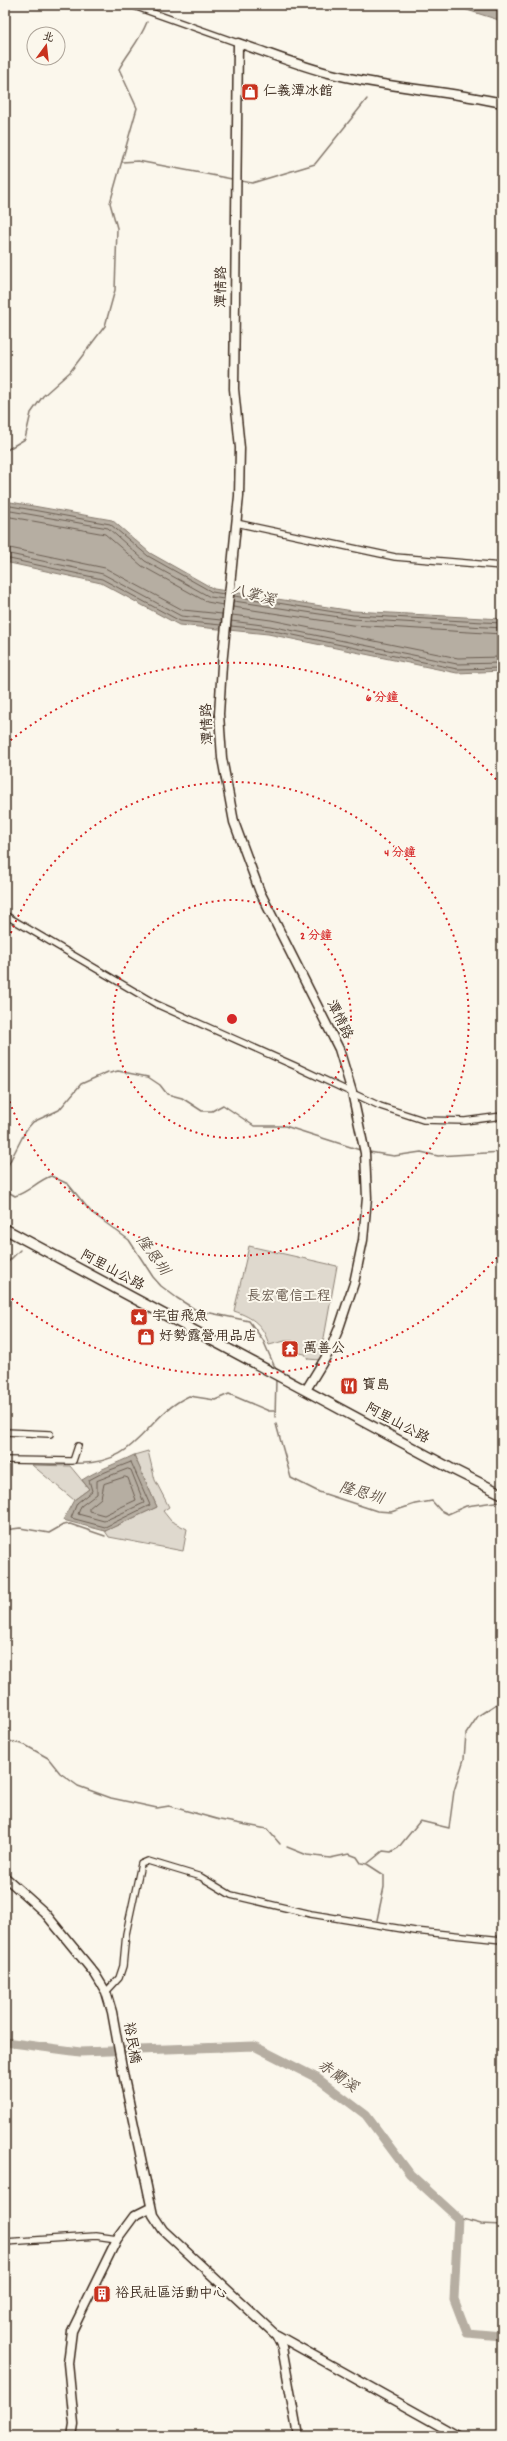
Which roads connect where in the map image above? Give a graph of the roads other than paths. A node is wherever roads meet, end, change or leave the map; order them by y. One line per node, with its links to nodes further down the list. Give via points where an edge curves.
1 (131, 5): 2 (street)
2 (238, 43): 3 (street, via 327,73); 4 (street, 潭情路, via 234,389 240,448 239,496)
3 (502, 103)
4 (235, 526): 5 (street, via 395,557); 7 (street, 潭情路, via 219,714 222,758 234,822 260,892 339,1049)
5 (502, 566)
6 (5, 915): 7 (street, via 156,1004)
7 (352, 1092): 8 (street, via 380,1106 423,1120 465,1121); 10 (street, 潭情路, via 365,1153 367,1198 363,1240 354,1283 339,1328)
8 (502, 1116)
9 (5, 1229): 10 (main road, 阿里山公路)
10 (306, 1390): 15 (main road, 阿里山公路)
11 (5, 1432): 12 (street)
12 (50, 1434)
13 (78, 1446): 14 (street, via 73,1461)
14 (5, 1460)
15 (502, 1494)
16 (5, 1877): 18 (street, 裕民橋, via 45,1913 95,1974)
17 (502, 1940): 18 (street, via 311,1914 231,1895 201,1877 148,1861 141,1864 119,1978)
18 (106, 1992): 19 (street, 裕民橋)
19 (150, 2208): 20 (street, via 134,2216); 22 (street, 裕民橋, via 163,2230)
20 (117, 2239): 21 (street, via 96,2236); 23 (street, via 72,2332 68,2363 74,2424)
21 (5, 2242)
22 (276, 2335): 24 (street, via 282,2347); 25 (street)
23 (72, 2436)
24 (298, 2436)
25 (458, 2436)

